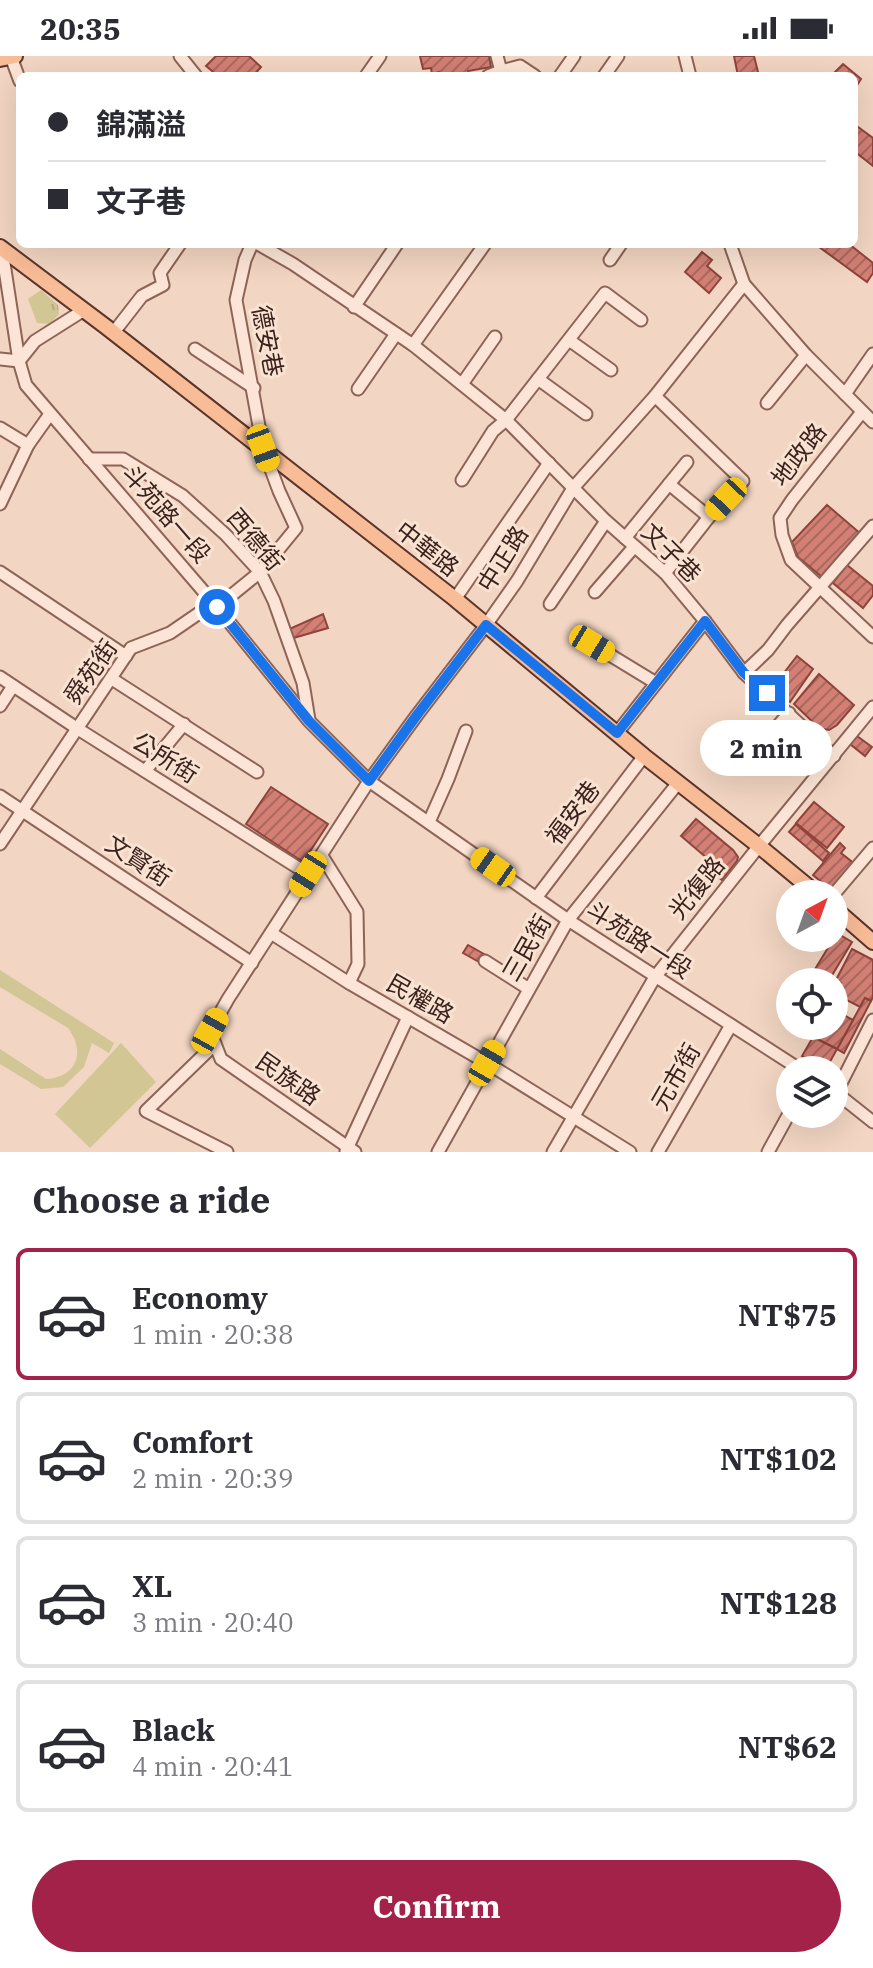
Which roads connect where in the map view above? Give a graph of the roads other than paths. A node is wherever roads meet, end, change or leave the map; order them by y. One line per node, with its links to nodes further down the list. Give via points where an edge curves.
1 (13, 56): 4 (main road)
2 (180, 56): 6 (street)
3 (497, 56): 5 (street)
4 (0, 59)
5 (501, 71): 7 (street, via 520,66)
6 (193, 72)
7 (527, 72)
8 (0, 248): 19 (main road, 中華路); 30 (street, 斗苑路一段)
9 (177, 248): 21 (street, via 160,273 163,285 142,296)
10 (250, 248): 34 (street, 德安巷, via 236,300)
11 (265, 248): 18 (street, 文子巷)
12 (394, 248): 18 (street)
13 (482, 248): 25 (street)
14 (618, 248): 16 (street)
15 (731, 248): 17 (street)
16 (610, 260)
17 (744, 284): 28 (street); 37 (street, 中正路)
18 (354, 307): 22 (street, 文子巷)
19 (84, 310): 21 (main road, 中華路); 30 (street, via 35,341)
20 (641, 320): 24 (street, via 605,293)
21 (114, 332): 46 (main road, 中華路)
22 (396, 334): 25 (street, 文子巷); 35 (street)
23 (495, 337): 33 (street)
24 (569, 340): 31 (street); 32 (street)
25 (413, 345): 33 (street, 文子巷)
26 (195, 349): 34 (street)
27 (873, 354): 36 (street)
28 (806, 355): 36 (street); 38 (street)
29 (0, 359): 30 (street)
30 (19, 361): 40 (street, 斗苑路一段, via 26,385)
31 (611, 370)
32 (538, 379): 41 (street); 42 (street)
33 (462, 384): 42 (street, 文子巷)
34 (254, 388): 46 (street, 德安巷)
35 (358, 389)
36 (845, 394): 39 (street)
37 (655, 396): 52 (street, 中正路); 54 (street, via 743,481)
38 (767, 403)
39 (862, 412): 43 (street); 61 (street, 地政路, via 780,518 791,560)
40 (50, 414): 45 (street); 47 (street, 斗苑路一段)
41 (586, 414)
42 (506, 420): 49 (street, 文子巷); 50 (street)
43 (873, 422)
44 (0, 428): 45 (street)
45 (28, 445): 53 (street)
46 (263, 448): 59 (street, 舜苑街, via 296,528); 63 (main road, 中華路)
47 (89, 459): 59 (street, 西德街, via 123,459 183,496); 65 (street, 斗苑路一段)
48 (687, 462): 51 (street)
49 (548, 464): 52 (street, 文子巷); 63 (street)
50 (462, 480)
51 (669, 484): 54 (street); 57 (street)
52 (573, 488): 55 (street, 文子巷); 67 (street, 中正路)
53 (0, 504)
54 (709, 517): 60 (street)
55 (606, 521): 57 (street, 文子巷); 64 (street)
56 (873, 526): 61 (street)
57 (630, 542): 60 (street, 文子巷); 62 (street)
58 (0, 572): 70 (street)
59 (260, 572): 65 (street, 舜苑街); 79 (street, 西德街, via 303,683)
60 (665, 573): 66 (street, 文子巷)
61 (820, 588): 68 (street, 地政路); 71 (street)
62 (595, 592)
63 (455, 599): 67 (main road, 中華路)
64 (550, 604)
65 (217, 607): 70 (street, 舜苑街, via 131,648); 79 (street, 斗苑路一段)
66 (705, 621): 71 (street, 文子巷); 74 (street)
67 (486, 625): 83 (main road, 中華路); 89 (street, 中正路)
68 (873, 637)
69 (592, 644): 74 (street)
70 (126, 656): 73 (street, 舜苑街)
71 (744, 673): 78 (street, 文子巷)
72 (0, 677): 75 (street, 公所街)
73 (112, 679): 80 (street); 81 (street, 舜苑街)
74 (656, 683): 83 (street)
75 (13, 686): 76 (street); 81 (street, 公所街)
76 (0, 706)
77 (873, 707): 85 (street, 光復路)
78 (789, 713): 85 (street, 文子巷); 86 (street)
79 (309, 721): 89 (street, 斗苑路一段)
80 (184, 724): 87 (street); 88 (street)
81 (78, 729): 87 (street, 公所街); 92 (street, 舜苑街)
82 (466, 731): 93 (street)
83 (617, 733): 84 (main road, 中華路)
84 (644, 756): 90 (main road, 中華路); 101 (street, 福安巷)
85 (834, 756): 95 (street, 光復路)
86 (744, 765)
87 (145, 771): 98 (street, 公所街)
88 (257, 772)
89 (369, 781): 93 (street, 斗苑路一段); 97 (street, 中正路)
90 (678, 783): 95 (main road, 中華路); 102 (street, 三民街)
91 (0, 796): 92 (street, 文賢街)
92 (23, 811): 94 (street, 舜苑街); 107 (street, 文賢街)
93 (429, 822): 101 (street, 斗苑路一段)
94 (0, 844)
95 (759, 846): 99 (main road, 中華路); 108 (street, 光復路)
96 (873, 848): 100 (street)
97 (322, 856): 98 (street, 中正路); 109 (street, via 357,912 358,964)
98 (308, 874): 104 (street, 中正路)
99 (800, 880)
100 (846, 880)
101 (536, 898): 102 (street, 斗苑路一段)
102 (568, 920): 108 (street, 斗苑路一段); 110 (street, 三民街)
103 (848, 920): 105 (main road)
104 (271, 933): 107 (street, 中正路); 109 (street, 民權路)
105 (873, 942)
106 (485, 961): 110 (street)
107 (252, 963): 114 (street, 中正路)
108 (655, 977): 113 (street, 斗苑路一段); 120 (street, 光復路)
109 (349, 983): 111 (street, 民權路)
110 (529, 989): 117 (street, 三民街)
111 (408, 1017): 117 (street, 民權路); 123 (street)
112 (873, 1020): 118 (street)
113 (731, 1025): 116 (street, 斗苑路一段); 128 (street, 元市街)
114 (210, 1031): 115 (street, 民族路)
115 (215, 1044): 123 (street, 民族路, via 221,1059); 124 (street, via 146,1111)
116 (779, 1056)
117 (487, 1063): 120 (street, 民權路); 125 (street, 三民街)
118 (848, 1067)
119 (848, 1102): 121 (street)
120 (573, 1117): 126 (street, 光復路); 127 (street, 民權路)
121 (873, 1122)
122 (781, 1128): 129 (street)
123 (349, 1150)
124 (227, 1152)
125 (438, 1152)
126 (553, 1152)
127 (630, 1152)
128 (658, 1152)
129 (768, 1152)

